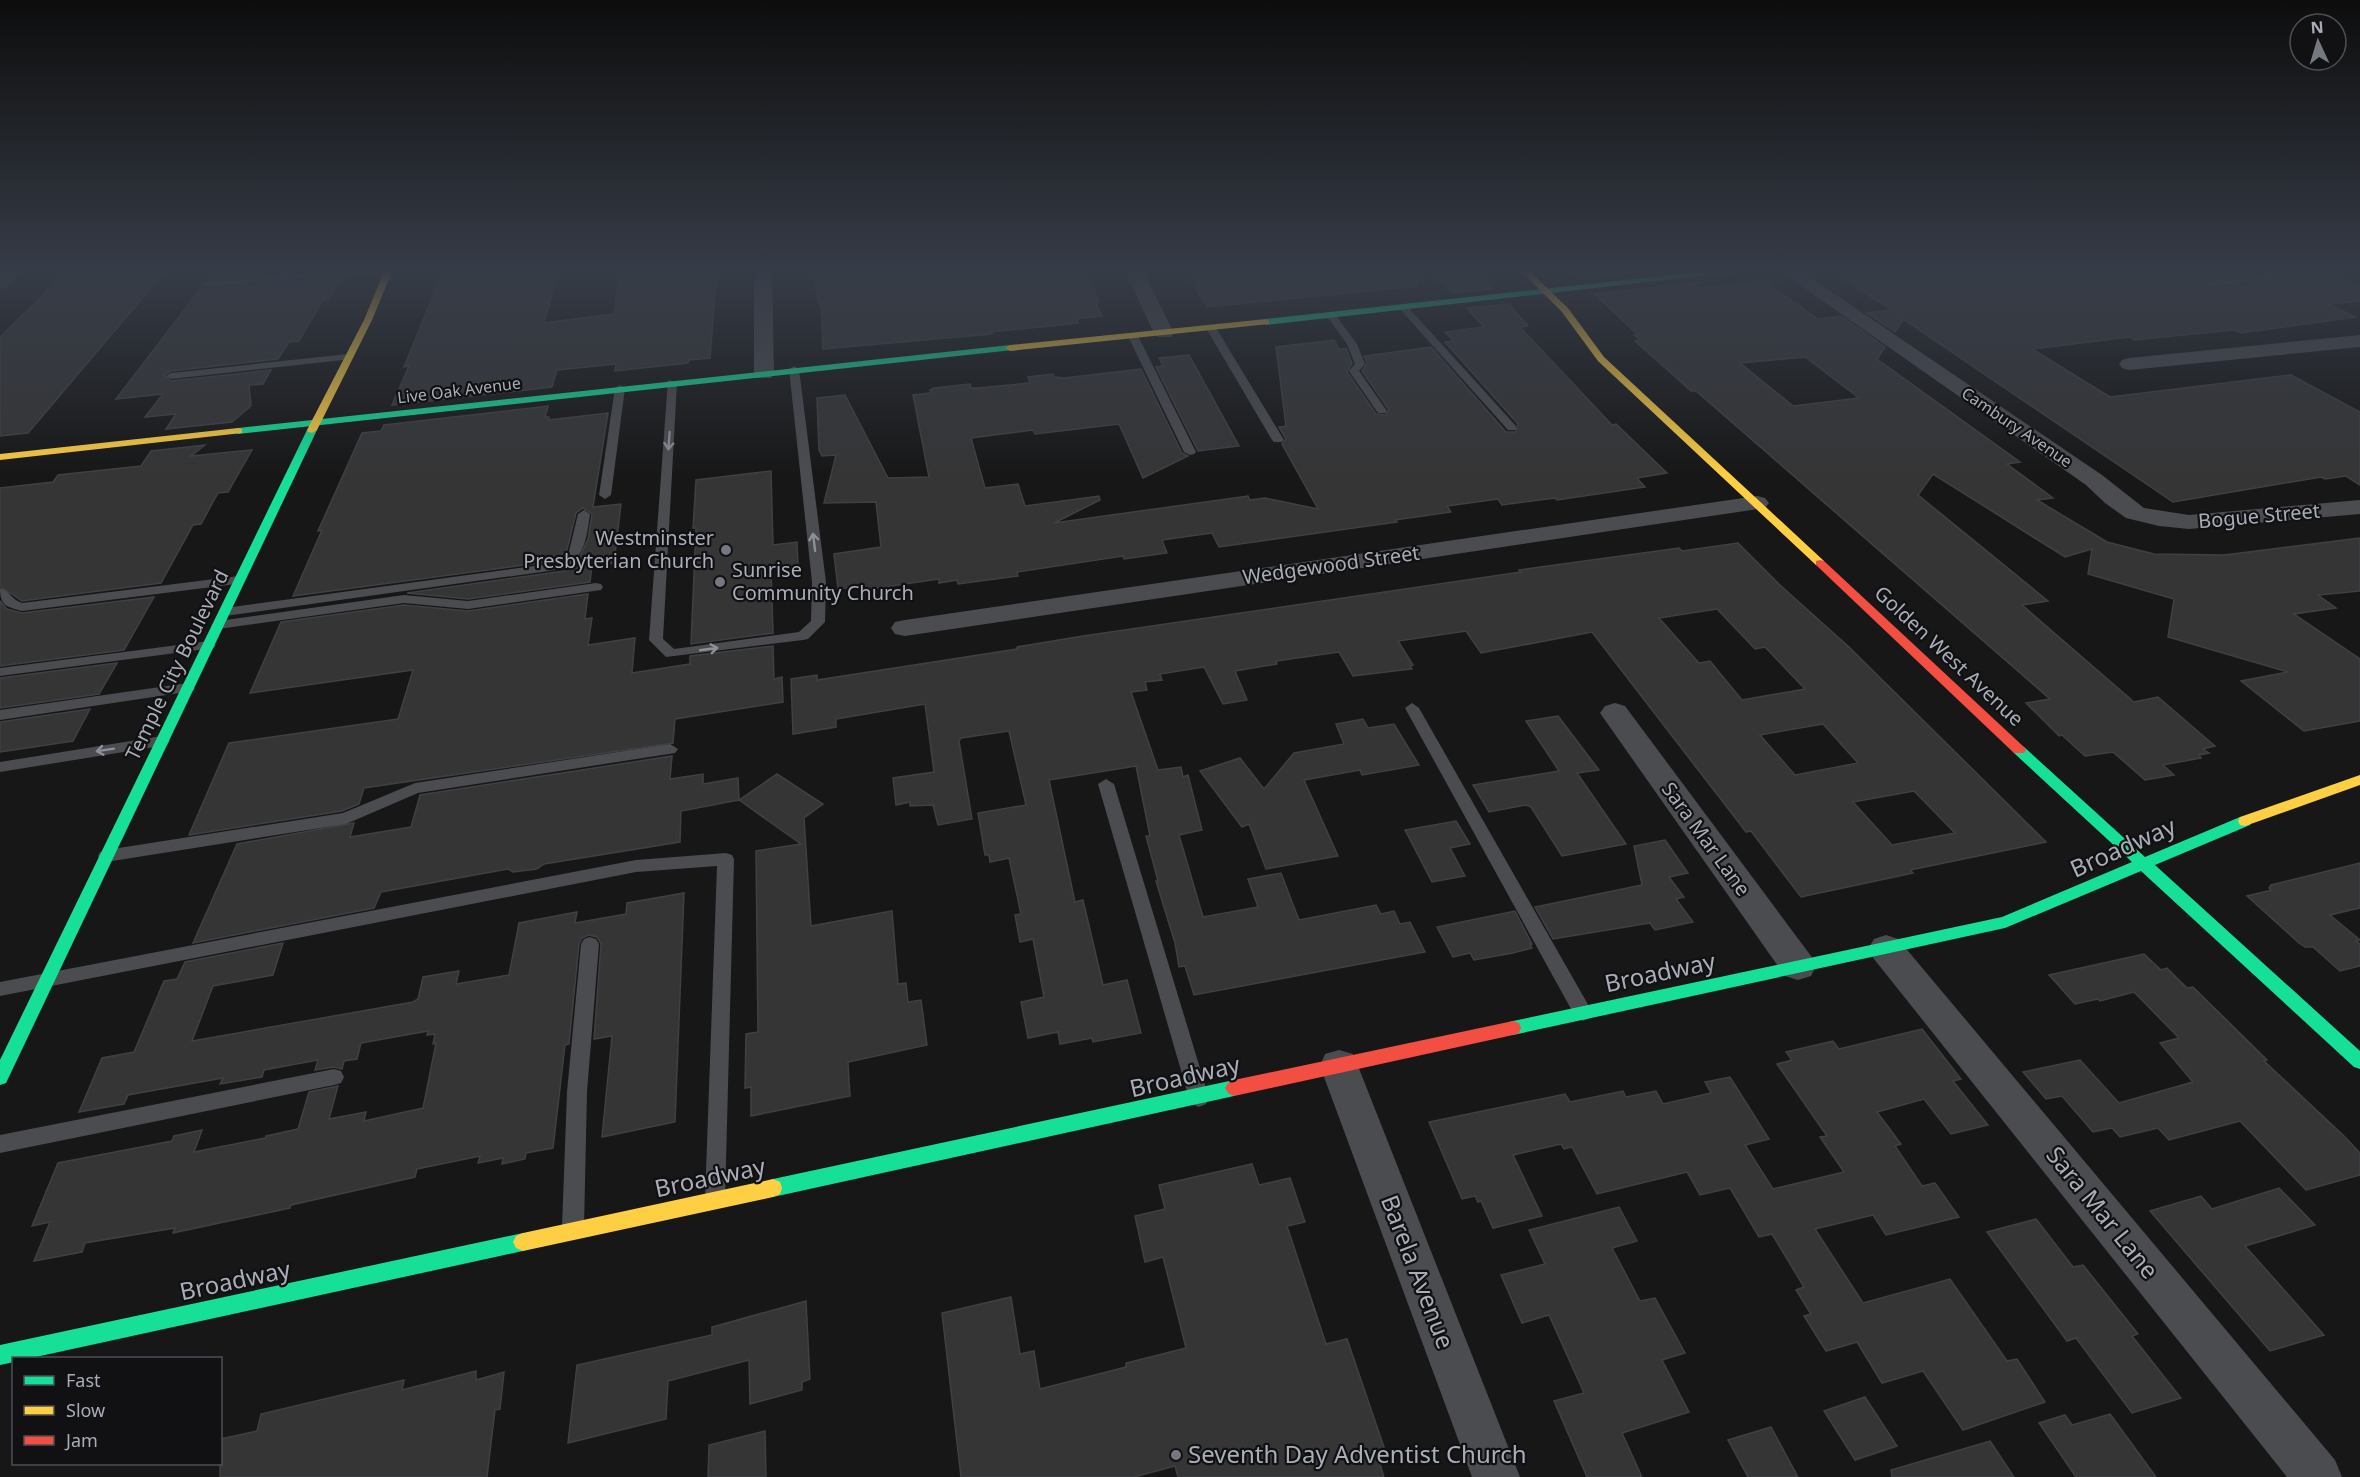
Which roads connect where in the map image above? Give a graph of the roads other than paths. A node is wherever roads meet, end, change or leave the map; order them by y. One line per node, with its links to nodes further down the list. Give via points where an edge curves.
1 (357, 338): 11 (street, Temple City Boulevard)
2 (764, 338): 14 (street)
3 (1114, 338): 13 (street, Live Oak Avenue)
4 (1135, 338): 22 (lane)
5 (1217, 338): 21 (lane)
6 (1346, 338): 18 (lane, via 1358,356 1360,364 1354,371)
7 (1431, 338): 20 (lane)
8 (1586, 338): 25 (street, Golden West Avenue, via 1601,359)
9 (1887, 338): 28 (street, Cambury Avenue, via 2094,480 2135,513)
10 (2360, 341): 12 (street)
11 (348, 357): 15 (lane); 19 (street, Temple City Boulevard)
12 (2129, 364)
13 (794, 369): 14 (street, Live Oak Avenue); 16 (lane, one-way to 13, via 656,640 671,654 802,636 818,622 819,582)
14 (764, 374): 16 (street, Live Oak Avenue)
15 (171, 376)
16 (672, 382): 17 (street, Live Oak Avenue)
17 (620, 388): 19 (street, Live Oak Avenue); 24 (lane)
18 (1382, 411)
19 (315, 424): 23 (street, Live Oak Avenue); 29 (street, Temple City Boulevard)
20 (1512, 428)
21 (1278, 440)
22 (1190, 452)
23 (0, 457)
24 (605, 495)
25 (1757, 503): 34 (street, Wedgewood Street); 47 (street, Golden West Avenue)
26 (2360, 507): 28 (street, Bogue Street, via 2189,522)
27 (584, 514): 32 (lane, via 580,544 574,556 558,566)
28 (2159, 519)
29 (239, 580): 31 (lane, via 22,607 10,604); 32 (street, Temple City Boulevard)
30 (596, 587): 33 (lane, via 468,605 404,599)
31 (0, 592)
32 (225, 612): 33 (street, Temple City Boulevard)
33 (218, 625): 35 (street, Temple City Boulevard)
34 (905, 627)
35 (209, 645): 36 (lane); 37 (street, Temple City Boulevard)
36 (0, 672)
37 (188, 688): 40 (lane); 41 (street, Temple City Boulevard)
38 (1412, 708): 53 (lane)
39 (1615, 713): 50 (street, Sara Mar Lane)
40 (0, 715)
41 (162, 741): 43 (lane, one-way to 43); 46 (street, Temple City Boulevard)
42 (670, 749): 46 (lane, via 415,788 346,818)
43 (0, 767)
44 (2360, 780): 47 (street, Broadway, via 2310,795)
45 (1106, 784): 58 (lane)
46 (106, 856): 51 (street, Temple City Boulevard)
47 (2140, 863): 49 (street, Broadway, via 2005,922); 54 (street, Golden West Avenue)
48 (590, 944): 61 (lane, via 577,1092)
49 (1886, 950): 50 (street, Broadway); 64 (street, Sara Mar Lane)
50 (1798, 966): 53 (street, Broadway)
51 (44, 981): 52 (lane); 57 (street, Temple City Boulevard); 60 (lane, via 636,866 726,860)
52 (0, 989)
53 (1583, 1013): 55 (street, Broadway)
54 (2360, 1062)
55 (1339, 1066): 58 (street, Broadway); 63 (street, Barela Avenue)
56 (334, 1077): 59 (lane)
57 (0, 1078)
58 (1199, 1098): 60 (street, Broadway)
59 (0, 1144)
60 (715, 1199): 61 (street, Broadway)
61 (573, 1230): 62 (street, Broadway)
62 (0, 1355)
63 (1496, 1477)
64 (2318, 1477)

